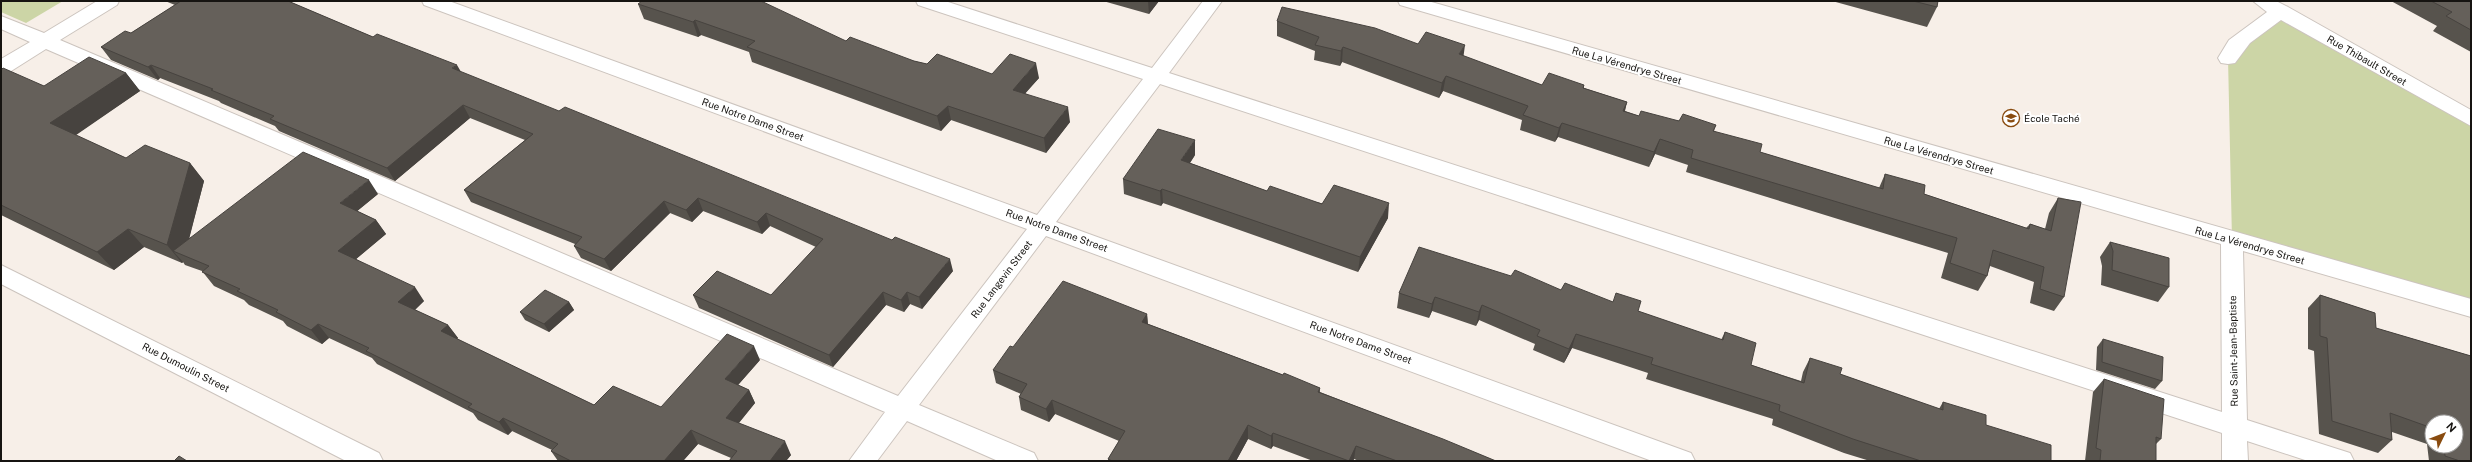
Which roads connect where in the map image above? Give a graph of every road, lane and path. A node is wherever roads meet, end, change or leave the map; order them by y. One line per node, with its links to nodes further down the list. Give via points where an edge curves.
1 (110, 1): 9 (street)
2 (431, 1): 14 (street, Rue Notre Dame Street)
3 (925, 1): 12 (street)
4 (1213, 1): 12 (street, Rue Langevin Street)
5 (1407, 1): 15 (street, Rue La Vérendrye Street)
6 (2262, 1): 7 (street, Rue Thibault Street)
7 (2281, 12): 10 (street, via 2237,44 2230,51); 13 (street, Rue Thibault Street)
8 (1, 22): 9 (street)
9 (45, 41): 11 (street); 18 (street)
10 (2228, 58)
11 (1, 68)
12 (1155, 77): 14 (street, Rue Langevin Street); 19 (street)
13 (2471, 119)
14 (1042, 225): 18 (street, Rue Langevin Street); 23 (street, Rue Notre Dame Street)
15 (2232, 240): 17 (street, Rue La Vérendrye Street); 19 (street, Rue Saint-Jean-Baptiste)
16 (1, 274): 20 (street, Rue Dumoulin Street)
17 (2471, 308)
18 (902, 408): 21 (street, Rue Langevin Street); 22 (street)
19 (2234, 426): 24 (street, Rue Saint-Jean-Baptiste); 25 (street)
20 (370, 461)
21 (862, 461)
22 (1026, 461)
23 (1682, 461)
24 (2235, 461)
25 (2341, 461)

